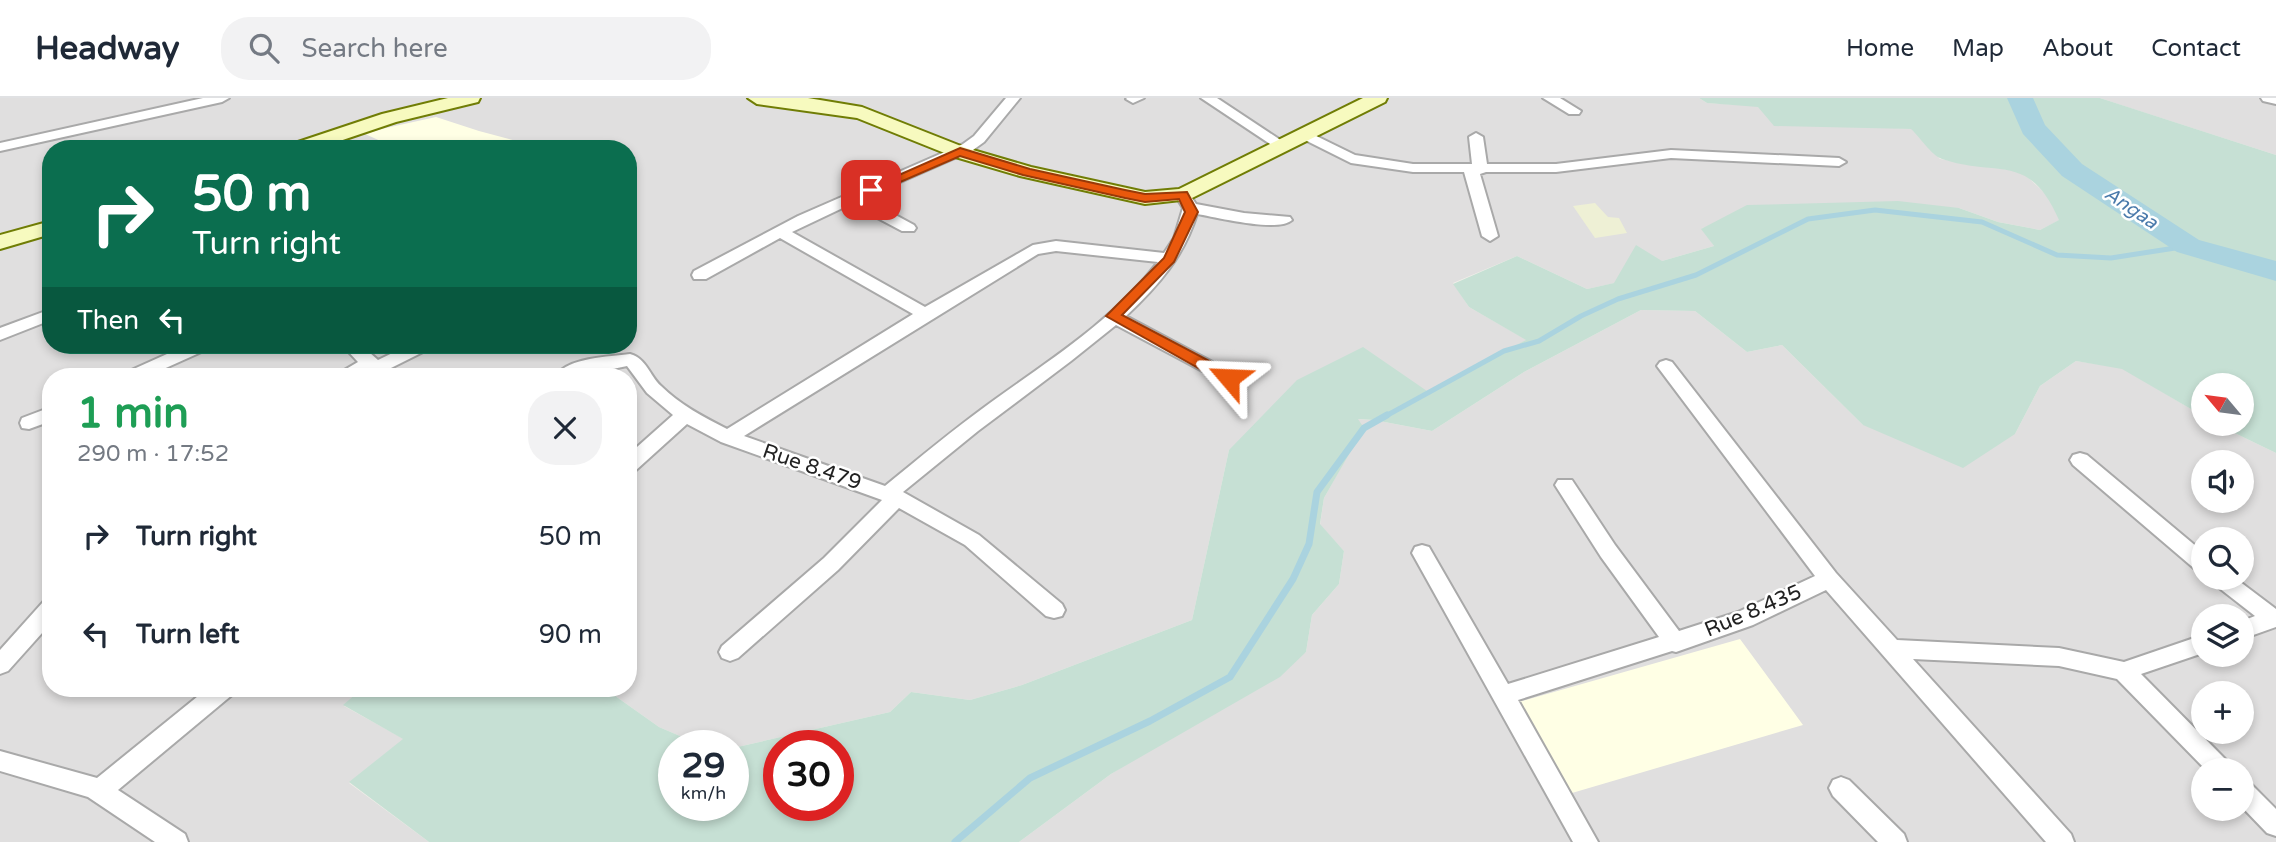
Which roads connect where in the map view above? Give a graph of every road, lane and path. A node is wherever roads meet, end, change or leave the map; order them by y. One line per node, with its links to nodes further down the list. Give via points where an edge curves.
1 (146, 98): 13 (street)
2 (222, 98): 13 (street)
3 (471, 98): 16 (street)
4 (757, 98): 10 (street)
5 (1013, 98): 19 (street, via 979,139)
6 (1208, 98): 17 (street)
7 (1378, 98): 14 (street)
8 (1550, 98): 12 (street)
9 (2268, 98): 11 (street)
10 (794, 99): 19 (street, via 862,113)
11 (2276, 100)
12 (1574, 111)
13 (141, 115): 18 (street)
14 (1304, 134): 17 (street); 21 (street, via 1367,163)
15 (1476, 137): 21 (street)
16 (323, 140)
17 (1281, 145): 23 (street)
18 (0, 148)
19 (960, 152): 22 (street); 23 (street, via 1125,194)
20 (1839, 162): 21 (street, via 1671,155 1556,168)
21 (1475, 170): 28 (street)
22 (852, 198): 25 (street); 27 (street)
23 (1187, 201): 24 (street, via 1244,218); 30 (street, via 1182,237)
24 (1284, 220)
25 (908, 228)
26 (42, 230): 29 (street)
27 (780, 232): 31 (street); 32 (street)
28 (1490, 236)
29 (0, 242)
30 (1170, 259): 32 (street, via 1044,247); 33 (street)
31 (700, 275)
32 (925, 314): 48 (street)
33 (1113, 316): 44 (street); 52 (street)
34 (42, 318): 35 (street)
35 (0, 334)
36 (182, 354): 40 (street)
37 (361, 354): 41 (street)
38 (406, 354): 42 (street)
39 (1666, 366): 55 (street)
40 (151, 368)
41 (376, 368)
42 (379, 368)
43 (586, 368): 45 (street, Rue 8.479, via 630,360 653,390)
44 (1229, 378)
45 (685, 415): 48 (street, Rue 8.479); 49 (street)
46 (42, 417): 47 (street)
47 (29, 423)
48 (728, 437): 52 (street, Rue 8.479)
49 (637, 458)
50 (2080, 460): 54 (street)
51 (1565, 485): 61 (street)
52 (892, 496): 57 (street, Rue 8.479, via 972,540); 64 (street, via 831,564)
53 (1422, 553): 67 (street)
54 (2191, 554)
55 (1829, 579): 61 (street, Rue 8.435, via 1745,619); 63 (street, Rue 8.435)
56 (2235, 590): 59 (street)
57 (1054, 610)
58 (42, 618): 65 (street)
59 (2273, 623): 60 (street)
60 (2254, 628)
61 (1676, 643): 67 (street, Rue 8.435)
62 (2191, 648): 66 (street)
63 (1893, 649): 66 (street, via 2059,657); 78 (street, Rue 8.435)
64 (730, 652)
65 (0, 664)
66 (2124, 671): 69 (street)
67 (1503, 695): 76 (street)
68 (214, 697): 72 (street)
69 (2209, 758)
70 (0, 761): 72 (street)
71 (1840, 789): 77 (street)
72 (100, 790): 75 (street)
73 (2254, 803): 74 (street)
74 (2276, 825)
75 (176, 842)
76 (1586, 842)
77 (1895, 842)
78 (2062, 842)

